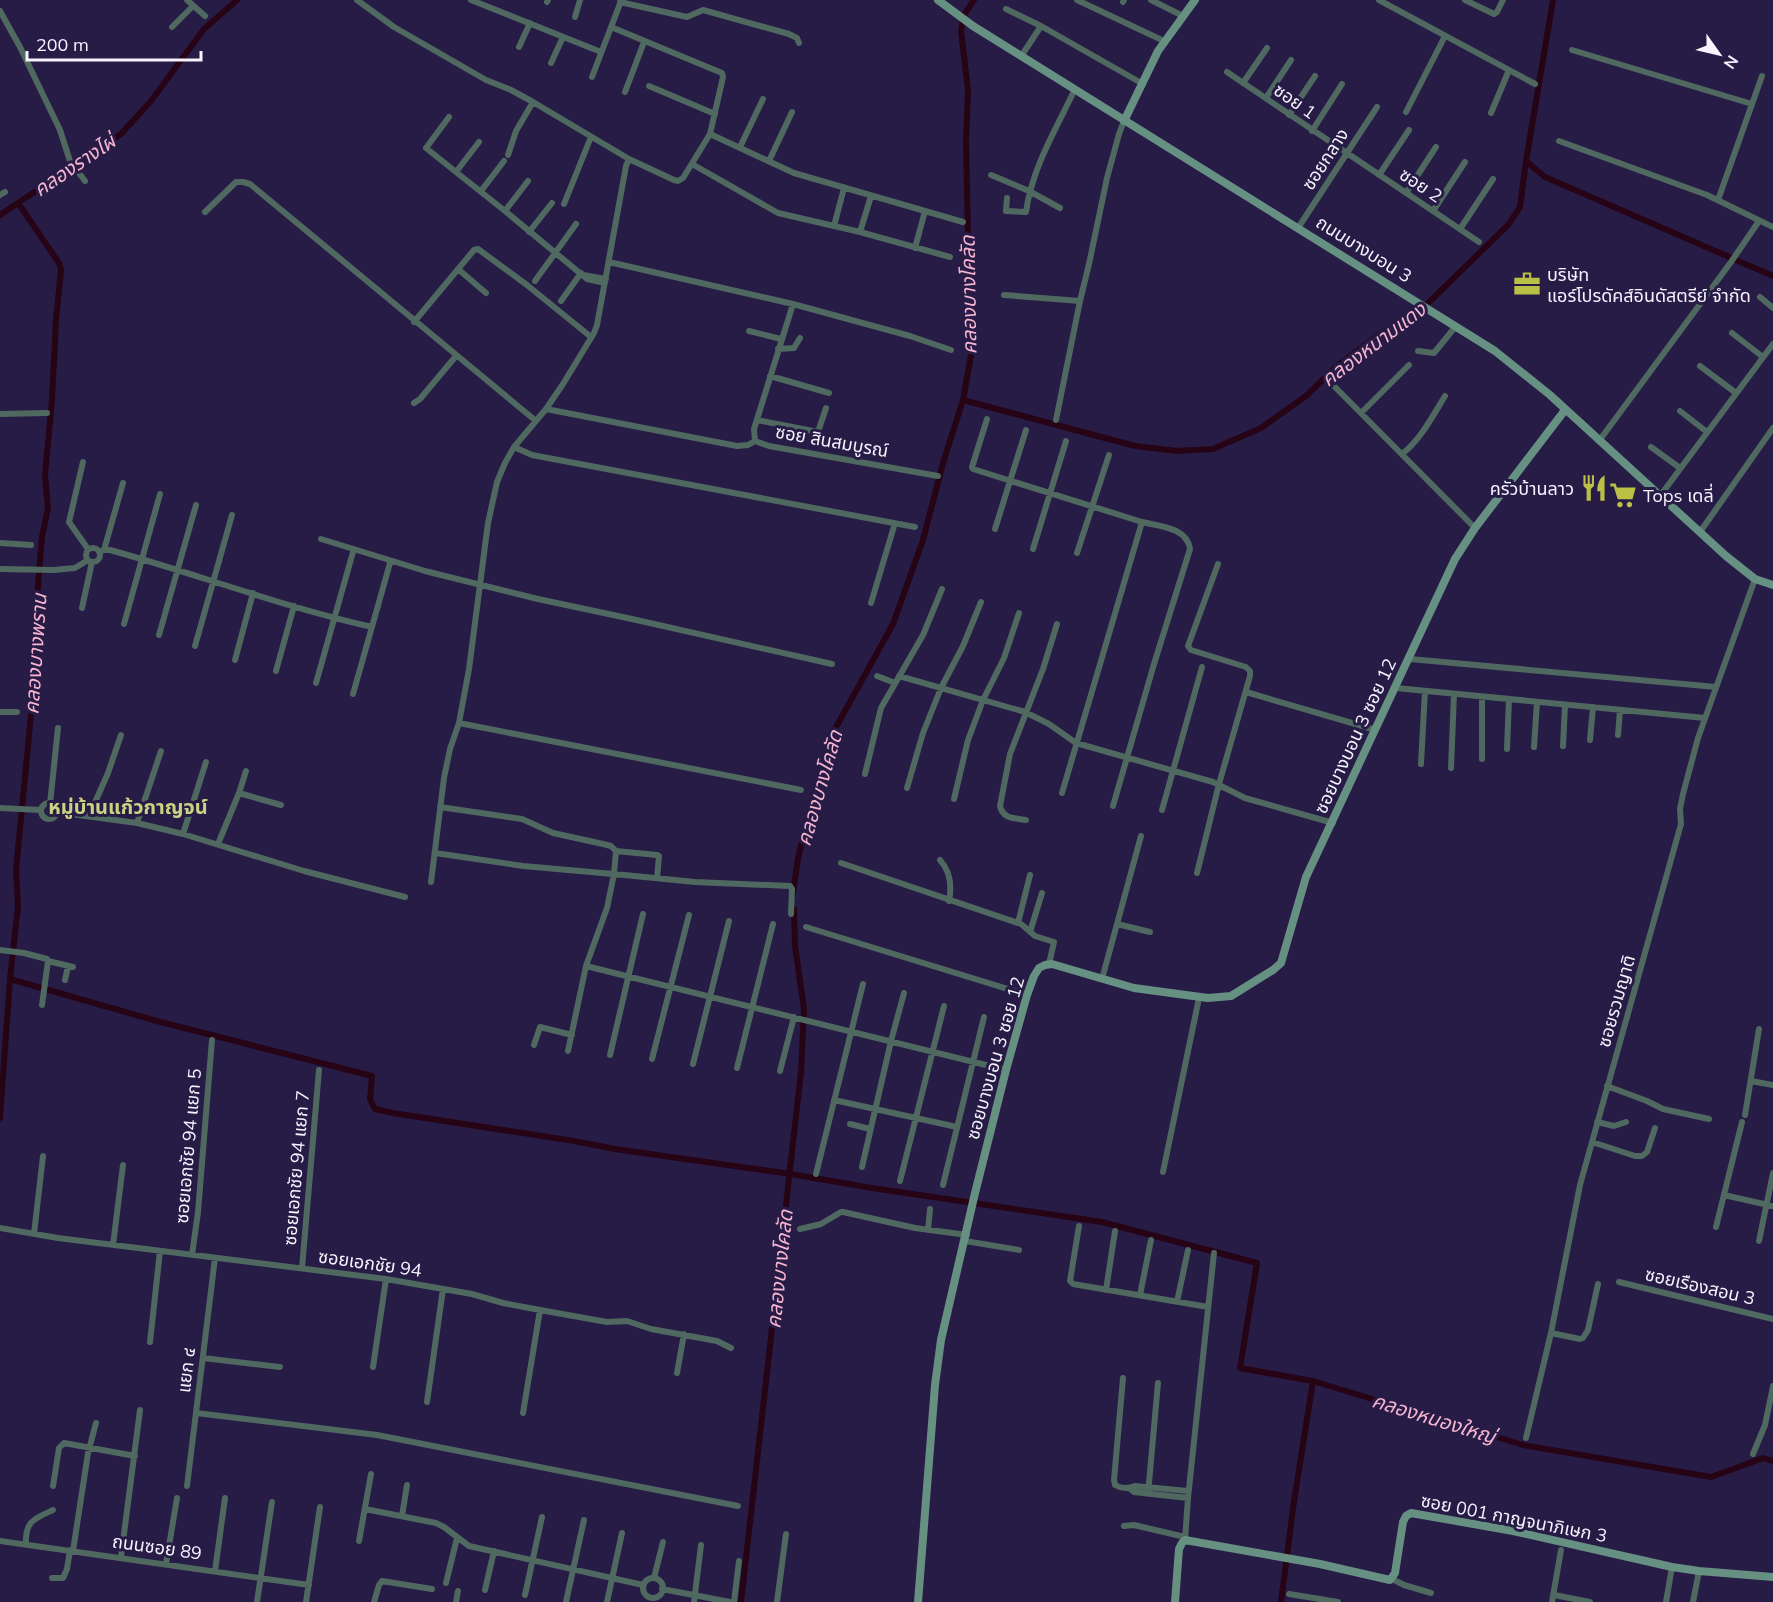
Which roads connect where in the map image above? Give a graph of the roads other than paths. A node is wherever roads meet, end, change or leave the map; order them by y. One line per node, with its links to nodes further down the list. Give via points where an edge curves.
1 (187, 0): 13 (street)
2 (357, 0): 49 (street, via 394,27)
3 (471, 0): 19 (street)
4 (580, 0): 18 (street)
5 (938, 0): 32 (street, ถนนบางบอน 3)
6 (1077, 0): 25 (street)
7 (1151, 0): 17 (street)
8 (1195, 0): 17 (street)
9 (1379, 0): 23 (street)
10 (1465, 0): 11 (street, via 1494,14)
11 (1503, 0)
12 (621, 1): 22 (street); 27 (street, via 687,17 703,10 789,34)
13 (193, 6): 16 (street); 21 (street)
14 (1006, 9): 20 (street)
15 (0, 11): 76 (street, via 60,130 70,160)
16 (205, 16)
17 (1184, 16): 25 (street)
18 (575, 17)
19 (530, 23): 24 (street); 28 (street)
20 (1041, 26): 32 (street); 41 (street)
21 (171, 27)
22 (611, 27): 26 (street); 31 (street)
23 (1445, 36): 35 (street); 52 (street)
24 (563, 37): 31 (street); 34 (street)
25 (1164, 41): 41 (street)
26 (644, 42): 46 (street); 55 (street, via 722,73)
27 (799, 43)
28 (519, 47)
29 (1267, 48): 40 (street)
30 (1572, 50): 50 (street)
31 (601, 52): 39 (street)
32 (1022, 56): 45 (street, ถนนบางบอน 3)
33 (1291, 60): 47 (street)
34 (551, 63)
35 (1509, 70): 43 (street); 54 (street)
36 (1227, 72): 40 (street, ซอย 1)
37 (1315, 76): 56 (street)
38 (1762, 76): 50 (street)
39 (592, 77)
40 (1243, 83): 47 (street, ซอย 1)
41 (1143, 84): 58 (street)
42 (1342, 84): 60 (street)
43 (1535, 84)
44 (649, 86): 55 (street)
45 (1075, 89): 58 (street, ถนนบางบอน 3); 80 (street)
46 (625, 92)
47 (1266, 98): 56 (street, ซอย 1)
48 (763, 99): 65 (street)
49 (533, 102): 62 (street); 79 (street, via 506,158)
50 (1752, 104): 84 (street)
51 (1377, 107): 67 (street, ซอยกลาง)
52 (1406, 111)
53 (792, 112): 69 (street)
54 (1491, 113)
55 (715, 114): 61 (street)
56 (1289, 115): 60 (street, ซอย 1)
57 (449, 117): 72 (street, via 426,148)
58 (1124, 121): 97 (street, ถนนบางบอน 3); 114 (street)
59 (1409, 130): 74 (street)
60 (1312, 131): 67 (street, ซอย 1)
61 (710, 134): 65 (street); 71 (street)
62 (591, 136): 68 (street); 86 (street)
63 (1559, 141): 84 (street)
64 (479, 142): 72 (street)
65 (740, 147): 69 (street)
66 (1436, 147): 81 (street)
67 (1347, 154): 74 (street, ซอย 2); 97 (street, ซอยกลาง)
68 (629, 159): 71 (street, via 678,181); 105 (street)
69 (769, 161): 78 (street)
70 (1465, 162): 90 (street)
71 (692, 164): 95 (street, via 778,213)
72 (456, 172): 79 (street)
73 (991, 175): 80 (street)
74 (1379, 176): 81 (street, ซอย 2)
75 (1493, 179): 98 (street)
76 (85, 181)
77 (528, 181): 88 (street)
78 (844, 188): 82 (street); 95 (street)
79 (481, 191): 88 (street)
80 (1029, 191): 83 (street, via 1025,213 1006,211); 87 (street)
81 (1406, 194): 90 (street, ซอย 2)
82 (871, 196): 89 (street); 100 (street)
83 (1007, 198)
84 (1718, 200): 92 (street)
85 (552, 203): 99 (street)
86 (564, 204)
87 (1060, 208)
88 (505, 211): 99 (street)
89 (925, 211): 93 (street); 102 (street)
90 (1433, 211): 98 (street, ซอย 2)
91 (205, 212): 117 (street, via 236,182 250,184)
92 (1759, 221): 96 (street); 154 (street)
93 (963, 222)
94 (576, 224): 103 (street)
95 (834, 226): 100 (street)
96 (1773, 227)
97 (1298, 228): 118 (street, ถนนบางบอน 3)
98 (1460, 229): 101 (street, ซอย 2)
99 (530, 232): 103 (street)
100 (860, 232): 102 (street)
101 (1479, 242)
102 (915, 248): 104 (street)
103 (555, 253): 107 (street); 108 (street)
104 (950, 257)
105 (609, 262): 109 (street); 115 (street)
106 (458, 269): 110 (street); 117 (street); 121 (street, via 479,249)
107 (582, 274): 109 (street); 113 (street)
108 (535, 281)
109 (606, 281): 121 (street)
110 (486, 293)
111 (1004, 295): 114 (street)
112 (1760, 297): 116 (street)
113 (561, 301)
114 (1080, 301): 147 (street)
115 (793, 304): 123 (street, ซอย สินสมบูรณ์); 126 (street)
116 (1773, 308)
117 (414, 322): 128 (street)
118 (1456, 326): 127 (street, via 1434,353); 140 (street, ถนนบางบอน 3, via 1514,365)
119 (749, 331): 123 (street)
120 (1732, 333): 129 (street)
121 (591, 337): 139 (street)
122 (800, 338): 125 (street, via 794,348)
123 (781, 339): 125 (street, ซอย สินสมบูรณ์)
124 (1773, 344): 129 (street)
125 (778, 349): 132 (street, ซอย สินสมบูรณ์)
126 (951, 350)
127 (1418, 351)
128 (456, 356): 137 (street); 148 (street)
129 (1763, 357): 135 (street)
130 (1409, 365): 143 (street)
131 (1700, 366): 135 (street)
132 (770, 376): 134 (street); 146 (street, ซอย สินสมบูรณ์)
133 (1335, 387): 143 (street)
134 (829, 393)
135 (1736, 393): 151 (street)
136 (1445, 396): 157 (street, via 1424,431)
137 (414, 403)
138 (826, 408): 146 (street, via 818,432)
139 (546, 409): 148 (street); 152 (street, via 736,446)
140 (1565, 410): 154 (street, ถนนบางบอน 3); 173 (street, ซอยบางบอน 3 ซอย 12)
141 (1680, 411): 151 (street)
142 (47, 413): 144 (street)
143 (1361, 413): 157 (street)
144 (0, 414)
145 (987, 419): 162 (street, via 972,467)
146 (757, 420): 152 (street, ซอย สินสมบูรณ์)
147 (1056, 420)
148 (536, 421): 155 (street)
149 (1773, 428): 175 (street)
150 (1026, 430): 162 (street)
151 (1707, 432): 160 (street)
152 (755, 441): 161 (street, ซอย สินสมบูรณ์)
153 (1066, 441): 164 (street)
154 (1599, 441): 166 (street, ถนนบางบอน 3)
155 (514, 447): 171 (street, via 532,455); 192 (street, via 494,493)
156 (1651, 447): 160 (street)
157 (1401, 454): 173 (street)
158 (1109, 455): 168 (street)
159 (83, 462): 179 (street, via 69,520)
160 (1680, 468): 166 (street)
161 (938, 476)
162 (1010, 480): 164 (street); 174 (street)
163 (123, 483): 181 (street)
164 (1050, 493): 168 (street); 180 (street)
165 (160, 494): 184 (street)
166 (1659, 496): 175 (street, ถนนบางบอน 3)
167 (196, 505): 189 (street)
168 (1092, 506): 170 (street); 183 (street)
169 (232, 515): 191 (street)
170 (1142, 522): 240 (street); 245 (street, via 1180,532 1190,549)
171 (895, 523): 172 (street); 197 (street)
172 (915, 527)
173 (1475, 528): 207 (street, ซอยบางบอน 3 ซอย 12, via 1455,559)
174 (994, 529)
175 (1700, 532): 190 (street, ถนนบางบอน 3)
176 (321, 539): 192 (street)
177 (0, 543): 178 (street)
178 (31, 545)
179 (88, 549): 181 (street); 185 (street)
180 (1033, 549)
181 (101, 551): 184 (street); 185 (street, via 99,559)
182 (353, 552): 201 (street)
183 (1077, 553)
184 (142, 559): 189 (street); 202 (street)
185 (90, 561): 188 (street, via 75,568 53,570); 199 (street)
186 (390, 563): 204 (street)
187 (1218, 564): 220 (street, via 1188,646 1246,667 1250,676)
188 (0, 569)
189 (178, 570): 191 (street); 205 (street)
190 (1755, 579): 193 (street, ถนนบางบอน 3); 216 (street, ซอยรวมญาติ)
191 (214, 581): 195 (street); 206 (street)
192 (479, 584): 209 (street); 234 (street)
193 (1773, 585)
194 (942, 589): 213 (street, via 923,635)
195 (253, 593): 198 (street); 208 (street)
196 (981, 602): 217 (street)
197 (871, 603)
198 (294, 606): 201 (street); 211 (street)
199 (81, 609)
200 (1019, 613): 225 (street, via 1004,658)
201 (335, 619): 204 (street); 214 (street)
202 (124, 624)
203 (1057, 624): 232 (street)
204 (372, 627): 221 (street)
205 (159, 635)
206 (195, 646)
207 (1410, 659): 216 (street); 218 (street, ซอยบางบอน 3 ซอย 12)
208 (235, 660)
209 (832, 664)
210 (1202, 667): 251 (street)
211 (276, 671)
212 (877, 676): 215 (street)
213 (899, 676): 215 (street); 217 (street)
214 (316, 683)
215 (895, 683): 252 (street, via 881,708)
216 (1716, 687): 233 (street, ซอยรวมญาติ)
217 (941, 688): 225 (street); 254 (street)
218 (1396, 688): 219 (street); 236 (street, ซอยบางบอน 3 ซอย 12)
219 (1425, 691): 222 (street); 248 (street)
220 (1246, 692): 236 (street); 253 (street)
221 (353, 694)
222 (1454, 694): 223 (street); 249 (street)
223 (1482, 697): 224 (street); 246 (street)
224 (1509, 699): 226 (street); 243 (street)
225 (983, 700): 232 (street); 258 (street, via 968,740)
226 (1537, 702): 227 (street); 242 (street)
227 (1565, 705): 228 (street); 241 (street)
228 (1593, 707): 229 (street); 239 (street)
229 (1620, 710): 233 (street); 238 (street)
230 (0, 712): 231 (street)
231 (17, 712)
232 (1025, 712): 240 (street); 268 (street, via 1010,754 1000,806 1006,816)
233 (1705, 718): 332 (street, ซอยรวมญาติ, via 1683,794 1681,824)
234 (459, 723): 255 (street); 262 (street, via 450,749)
235 (58, 728): 259 (street)
236 (1376, 730): 270 (street, ซอยบางบอน 3 ซอย 12)
237 (122, 735): 267 (street)
238 (1618, 735)
239 (1590, 740)
240 (1076, 743): 245 (street); 257 (street)
241 (1563, 746)
242 (1534, 747)
243 (1507, 749)
244 (161, 751): 269 (street)
245 (1128, 758): 251 (street); 261 (street)
246 (1482, 759)
247 (206, 762): 271 (street)
248 (1421, 764)
249 (1451, 768)
250 (246, 771): 256 (street)
251 (1174, 771): 253 (street); 265 (street)
252 (865, 774)
253 (1219, 784): 270 (street, via 1245,798); 278 (street)
254 (908, 788)
255 (801, 789)
256 (239, 793): 260 (street); 273 (street)
257 (1062, 793)
258 (954, 799)
259 (50, 804): 264 (street); 266 (street)
260 (281, 805)
261 (1113, 806)
262 (440, 807): 274 (street, via 522,819 553,833 610,846); 275 (street)
263 (0, 808): 264 (street)
264 (41, 810): 266 (street, via 48,819)
265 (1162, 810)
266 (57, 812): 267 (street)
267 (89, 816): 269 (street)
268 (1026, 820)
269 (137, 823): 271 (street)
270 (1332, 823): 308 (street, ซอยบางบอน 3 ซอย 12, via 1306,877 1281,963 1231,996)
271 (183, 834): 273 (street)
272 (1141, 836): 292 (street)
273 (218, 844): 284 (street)
274 (616, 851): 279 (street); 281 (street, via 659,856)
275 (435, 853): 279 (street); 282 (street)
276 (940, 860): 285 (street, via 951,887)
277 (841, 863): 285 (street)
278 (1197, 873)
279 (614, 874): 281 (street); 299 (street, via 607,908)
280 (1030, 875): 290 (street)
281 (657, 878): 287 (street, via 790,886)
282 (431, 882)
283 (1042, 893): 294 (street)
284 (405, 897)
285 (949, 901): 290 (street)
286 (644, 914): 300 (street)
287 (791, 914)
288 (689, 915): 304 (street)
289 (729, 921): 307 (street)
290 (1018, 923): 294 (street)
291 (773, 924): 311 (street)
292 (1117, 924): 295 (street); 301 (street)
293 (806, 927): 306 (street)
294 (1030, 932): 298 (street, via 1054,942)
295 (1150, 932)
296 (4, 951): 297 (street)
297 (48, 961): 302 (street, via 70,966); 309 (street)
298 (1049, 964): 301 (street, ซอยบางบอน 3 ซอย 12); 306 (street, ซอยบางบอน 3 ซอย 12, via 1039,968)
299 (586, 966): 300 (street); 316 (street)
300 (628, 976): 304 (street); 322 (street)
301 (1102, 979): 308 (street, ซอยบางบอน 3 ซอย 12)
302 (65, 980)
303 (863, 984): 315 (street)
304 (670, 987): 307 (street); 323 (street)
305 (904, 993): 318 (street)
306 (1026, 995): 328 (street, ซอยบางบอน 3 ซอย 12)
307 (710, 996): 311 (street); 325 (street)
308 (1199, 998): 347 (street)
309 (42, 1005)
310 (944, 1005): 321 (street)
311 (752, 1006): 312 (street); 326 (street)
312 (797, 1017): 315 (street); 329 (street)
313 (984, 1017): 324 (street)
314 (1759, 1029): 330 (street)
315 (850, 1031): 318 (street); 333 (street)
316 (572, 1035): 319 (street, via 540,1027); 320 (street)
317 (212, 1040): 370 (street, ซอยเอกชัย 94 แยก 5)
318 (891, 1041): 321 (street); 334 (street)
319 (534, 1045)
320 (568, 1051)
321 (932, 1051): 324 (street); 335 (street)
322 (610, 1055)
323 (652, 1059)
324 (973, 1061): 328 (street); 340 (street)
325 (693, 1064)
326 (737, 1068)
327 (319, 1070): 372 (street, ซอยเอกชัย 94 แยก 7)
328 (1006, 1070): 362 (street, ซอยบางบอน 3 ซอย 12)
329 (780, 1071)
330 (1751, 1081): 331 (street); 352 (street)
331 (1773, 1084)
332 (1607, 1086): 336 (street, via 1663,1109); 337 (street, ซอยรวมญาติ)
333 (834, 1100): 334 (street); 349 (street)
334 (875, 1109): 335 (street); 342 (street)
335 (916, 1118): 340 (street); 350 (street)
336 (1709, 1119)
337 (1597, 1122): 338 (street, via 1614,1126); 343 (street, ซอยรวมญาติ)
338 (1626, 1122)
339 (850, 1124): 342 (street)
340 (957, 1127): 351 (street)
341 (1655, 1128): 343 (street, via 1642,1156)
342 (870, 1129): 346 (street)
343 (1592, 1142): 384 (street, ซอยรวมญาติ)
344 (43, 1156): 361 (street)
345 (123, 1165): 365 (street)
346 (862, 1167)
347 (1163, 1172)
348 (1773, 1173): 353 (street)
349 (816, 1174)
350 (900, 1181)
351 (943, 1185)
352 (1724, 1195): 353 (street); 356 (street)
353 (1770, 1205): 364 (street)
354 (930, 1209): 359 (street)
355 (1079, 1226): 377 (street, via 1070,1281)
356 (1716, 1227)
357 (0, 1228): 361 (street, ซอยเอกชัย 94)
358 (800, 1228): 359 (street, via 821,1224 843,1212)
359 (928, 1230): 362 (street)
360 (1115, 1231): 377 (street)
361 (34, 1234): 365 (street, ซอยเอกชัย 94)
362 (966, 1238): 366 (street); 467 (street, ซอยบางบอน 3 ซอย 12, via 938,1359)
363 (1151, 1240): 378 (street)
364 (1759, 1241)
365 (113, 1245): 368 (street, ซอยเอกชัย 94)
366 (1019, 1250)
367 (1188, 1250): 379 (street)
368 (160, 1251): 370 (street, ซอยเอกชัย 94); 385 (street)
369 (1214, 1253): 380 (street)
370 (192, 1255): 371 (street, ซอยเอกชัย 94)
371 (215, 1258): 372 (street, ซอยเอกชัย 94); 387 (street, แยก ๔)
372 (302, 1268): 373 (street, ซอยเอกชัย 94)
373 (386, 1279): 376 (street, ซอยเอกชัย 94); 388 (street)
374 (1620, 1282): 382 (street, ซอยเรืองสอน 3)
375 (1598, 1284): 384 (street, via 1583,1338)
376 (443, 1289): 381 (street, ซอยเอกชัย 94); 394 (street)
377 (1106, 1290): 378 (street)
378 (1140, 1295): 379 (street)
379 (1178, 1302): 380 (street)
380 (1208, 1307): 408 (street)
381 (540, 1310): 383 (street, ซอยเอกชัย 94, via 607,1322 627,1321); 397 (street)
382 (1773, 1319)
383 (684, 1334): 386 (street, ซอยเอกชัย 94); 390 (street)
384 (1551, 1334): 399 (street, ซอยรวมญาติ)
385 (150, 1342)
386 (731, 1348)
387 (203, 1358): 389 (street); 396 (street, แยก ๔)
388 (373, 1367)
389 (280, 1368)
390 (677, 1373)
391 (1123, 1378): 407 (street, via 1115,1485 1134,1492)
392 (1158, 1383): 407 (street)
393 (1773, 1386): 401 (street, via 1765,1425)
394 (427, 1402)
395 (140, 1410): 402 (street)
396 (196, 1413): 406 (street, แยก ๔); 412 (street, via 377,1435)
397 (524, 1413)
398 (96, 1423): 400 (street)
399 (1526, 1438)
400 (90, 1447): 402 (street); 405 (street, via 61,1444); 429 (street)
401 (1753, 1454)
402 (135, 1456): 432 (street)
403 (371, 1474): 414 (street)
404 (407, 1485): 416 (street)
405 (53, 1486)
406 (187, 1486)
407 (1149, 1490): 408 (street)
408 (1188, 1495): 423 (street)
409 (177, 1498): 435 (street)
410 (225, 1498): 438 (street)
411 (272, 1502): 442 (street)
412 (738, 1506)
413 (320, 1507): 447 (street)
414 (365, 1509): 416 (street); 425 (street)
415 (53, 1510): 427 (street, via 31,1522 26,1530)
416 (402, 1516): 422 (street, via 436,1523)
417 (542, 1517): 433 (street)
418 (584, 1520): 437 (street)
419 (1124, 1526): 423 (street)
420 (622, 1533): 443 (street)
421 (786, 1534): 466 (street)
422 (457, 1538): 431 (street, via 469,1546); 446 (street)
423 (1185, 1538): 445 (street); 468 (street, via 1179,1549)
424 (0, 1541): 427 (street, ถนนซอย 89)
425 (359, 1541)
426 (663, 1542): 444 (street)
427 (26, 1544): 429 (street, ถนนซอย 89)
428 (701, 1545): 457 (street)
429 (72, 1550): 432 (street, ถนนซอย 89); 441 (street, via 66,1574 63,1578)
430 (1561, 1550): 456 (street)
431 (494, 1551): 433 (street); 451 (street)
432 (121, 1557): 435 (street, ถนนซอย 89)
433 (533, 1560): 437 (street); 455 (street)
434 (739, 1561): 465 (street)
435 (166, 1564): 438 (street, ถนนซอย 89)
436 (1672, 1567): 439 (street, ซอย 001 กาญจนาภิเษก 3); 445 (street, ซอย 001 กาญจนาภิเษก 3, via 1411,1513 1403,1521); 472 (street)
437 (574, 1569): 443 (street); 463 (street)
438 (215, 1571): 442 (street, ถนนซอย 89)
439 (1699, 1571): 440 (street, ซอย 001 กาญจนาภิเษก 3); 473 (street)
440 (1773, 1577)
441 (52, 1578)
442 (260, 1578): 447 (street, ถนนซอย 89); 459 (street)
443 (613, 1578): 448 (street); 464 (street)
444 (654, 1578): 448 (street, via 648,1578); 449 (street, via 662,1583)
445 (1392, 1579): 453 (street)
446 (447, 1583)
447 (309, 1584): 460 (street)
448 (643, 1585): 458 (street)
449 (663, 1589): 457 (street); 458 (street)
450 (432, 1590): 461 (street, via 382,1581)
451 (485, 1590)
452 (458, 1591): 462 (street)
453 (1431, 1593)
454 (1289, 1594): 469 (street)
455 (525, 1595)
456 (1553, 1598): 470 (street)
457 (695, 1599): 465 (street)
458 (651, 1600)
459 (257, 1602)
460 (306, 1602)
461 (374, 1602)
462 (456, 1602)
463 (566, 1602)
464 (608, 1602)
465 (732, 1602)
466 (777, 1602)
467 (918, 1602)
468 (1175, 1602)
469 (1338, 1602)
470 (1585, 1602): 471 (street)
471 (1590, 1602)
472 (1666, 1602)
473 (1693, 1602)

